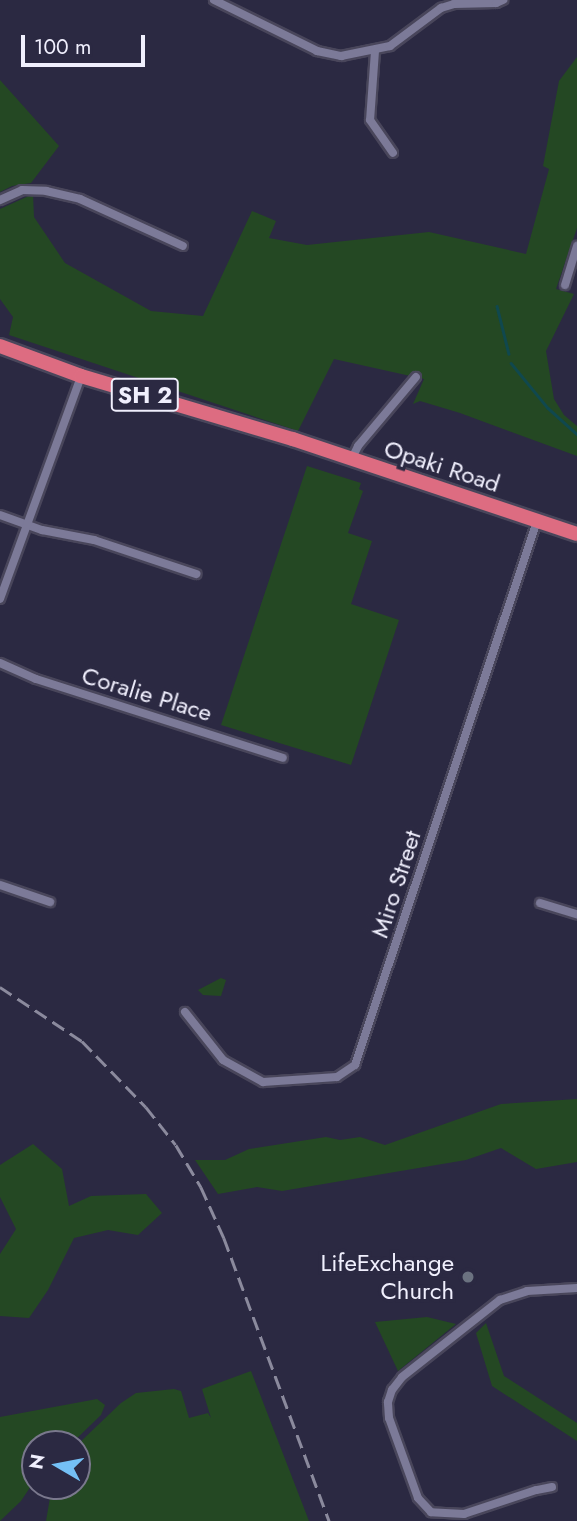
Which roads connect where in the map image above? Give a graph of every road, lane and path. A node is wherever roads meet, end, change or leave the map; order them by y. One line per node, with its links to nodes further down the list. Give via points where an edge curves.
1 (214, 0): 3 (street, via 328,55)
2 (503, 0): 3 (street, via 441,8 404,37)
3 (375, 51): 4 (street, via 370,120)
4 (393, 153)
5 (0, 200): 6 (street, via 22,190 80,199)
6 (183, 246)
7 (577, 246): 8 (street)
8 (565, 285)
9 (0, 346): 10 (highway, SH 2)
10 (81, 376): 12 (highway, Opaki Road / SH 2); 15 (street)
11 (416, 377): 12 (street)
12 (351, 460): 14 (highway, Opaki Road / SH 2)
13 (0, 515): 15 (street)
14 (537, 521): 16 (highway, Opaki Road / SH 2); 25 (street, Miro Street, via 355,1065 337,1077 263,1082 223,1060)
15 (26, 525): 17 (street, via 94,540); 18 (street)
16 (577, 534)
17 (196, 574)
18 (0, 599)
19 (0, 663): 20 (street, Coralie Place, via 36,679)
20 (283, 758)
21 (0, 885): 22 (street)
22 (50, 902)
23 (540, 903): 24 (street)
24 (577, 914)
25 (185, 1012)
26 (577, 1288): 27 (street, via 527,1291 499,1300 402,1377 388,1402 389,1418 418,1498 431,1512 464,1514)
27 (552, 1487)

